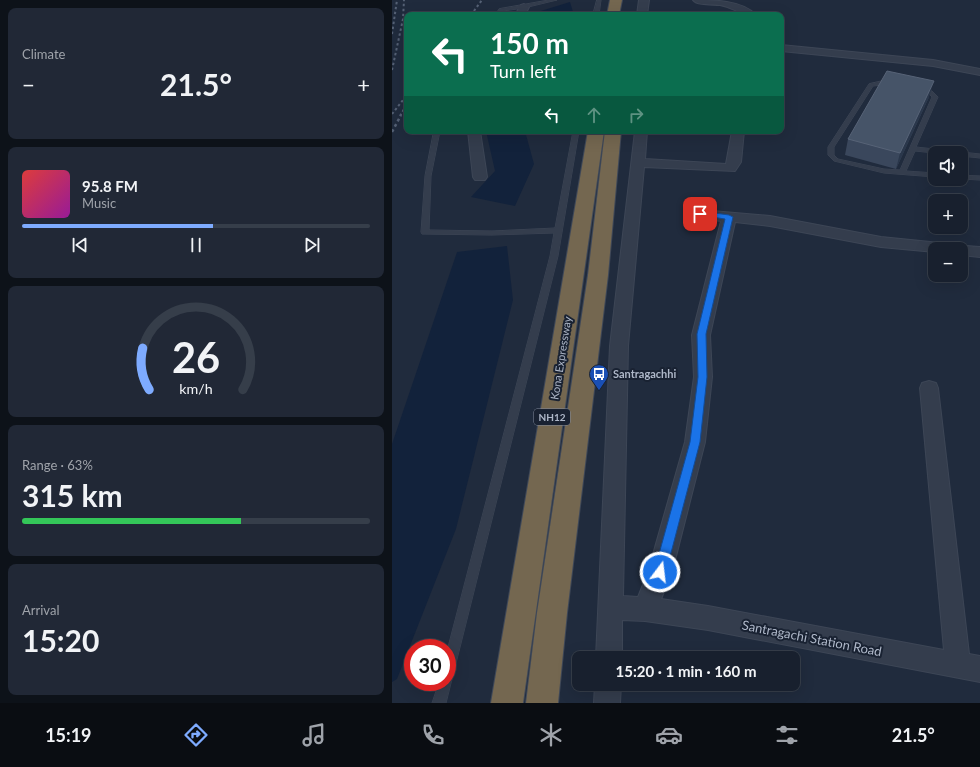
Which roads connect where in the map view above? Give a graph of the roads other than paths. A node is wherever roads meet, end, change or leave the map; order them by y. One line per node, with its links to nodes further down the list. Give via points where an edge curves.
1 (555, 0): 6 (lane)
2 (599, 0): 8 (lane)
3 (616, 0): 9 (highway)
4 (644, 0): 10 (street)
5 (698, 0): 11 (street, via 723,2)
6 (522, 11): 7 (lane)
7 (500, 12)
8 (597, 12)
9 (614, 12)
10 (642, 12)
11 (746, 12)
12 (784, 48): 13 (street, via 933,62)
13 (980, 72)
14 (896, 86): 28 (lane, via 871,84 830,146 830,156 843,163)
15 (909, 88): 23 (lane, via 930,92 935,97)
16 (437, 134): 35 (lane, via 428,176 425,232)
17 (474, 134): 30 (street)
18 (575, 134): 35 (lane)
19 (596, 134): 48 (highway, Kona Expressway / NH12)
20 (614, 134): 49 (highway, NH12, via 598,275)
21 (641, 134): 27 (street)
22 (738, 134): 27 (street, via 734,162 730,168)
23 (912, 149): 24 (lane); 28 (lane)
24 (928, 151)
25 (968, 155): 26 (lane)
26 (980, 156)
27 (637, 163): 40 (street, via 619,346)
28 (902, 173): 29 (lane)
29 (928, 175)
30 (480, 176)
31 (968, 177): 32 (lane)
32 (980, 178)
33 (700, 214): 34 (street)
34 (729, 217): 36 (street, via 770,221 881,242); 41 (street, via 702,334 703,377 695,442 660,572)
35 (559, 230): 42 (lane)
36 (928, 247)
37 (968, 251): 38 (street)
38 (980, 252)
39 (929, 388): 44 (street)
40 (611, 607): 41 (street, Santragachi Station Road); 43 (street)
41 (645, 609): 44 (street, Santragachi Station Road, via 708,618)
42 (456, 640)
43 (609, 651)
44 (969, 667)
45 (442, 691): 47 (lane)
46 (608, 691): 50 (street)
47 (439, 703)
48 (507, 703)
49 (542, 703)
50 (607, 703)

